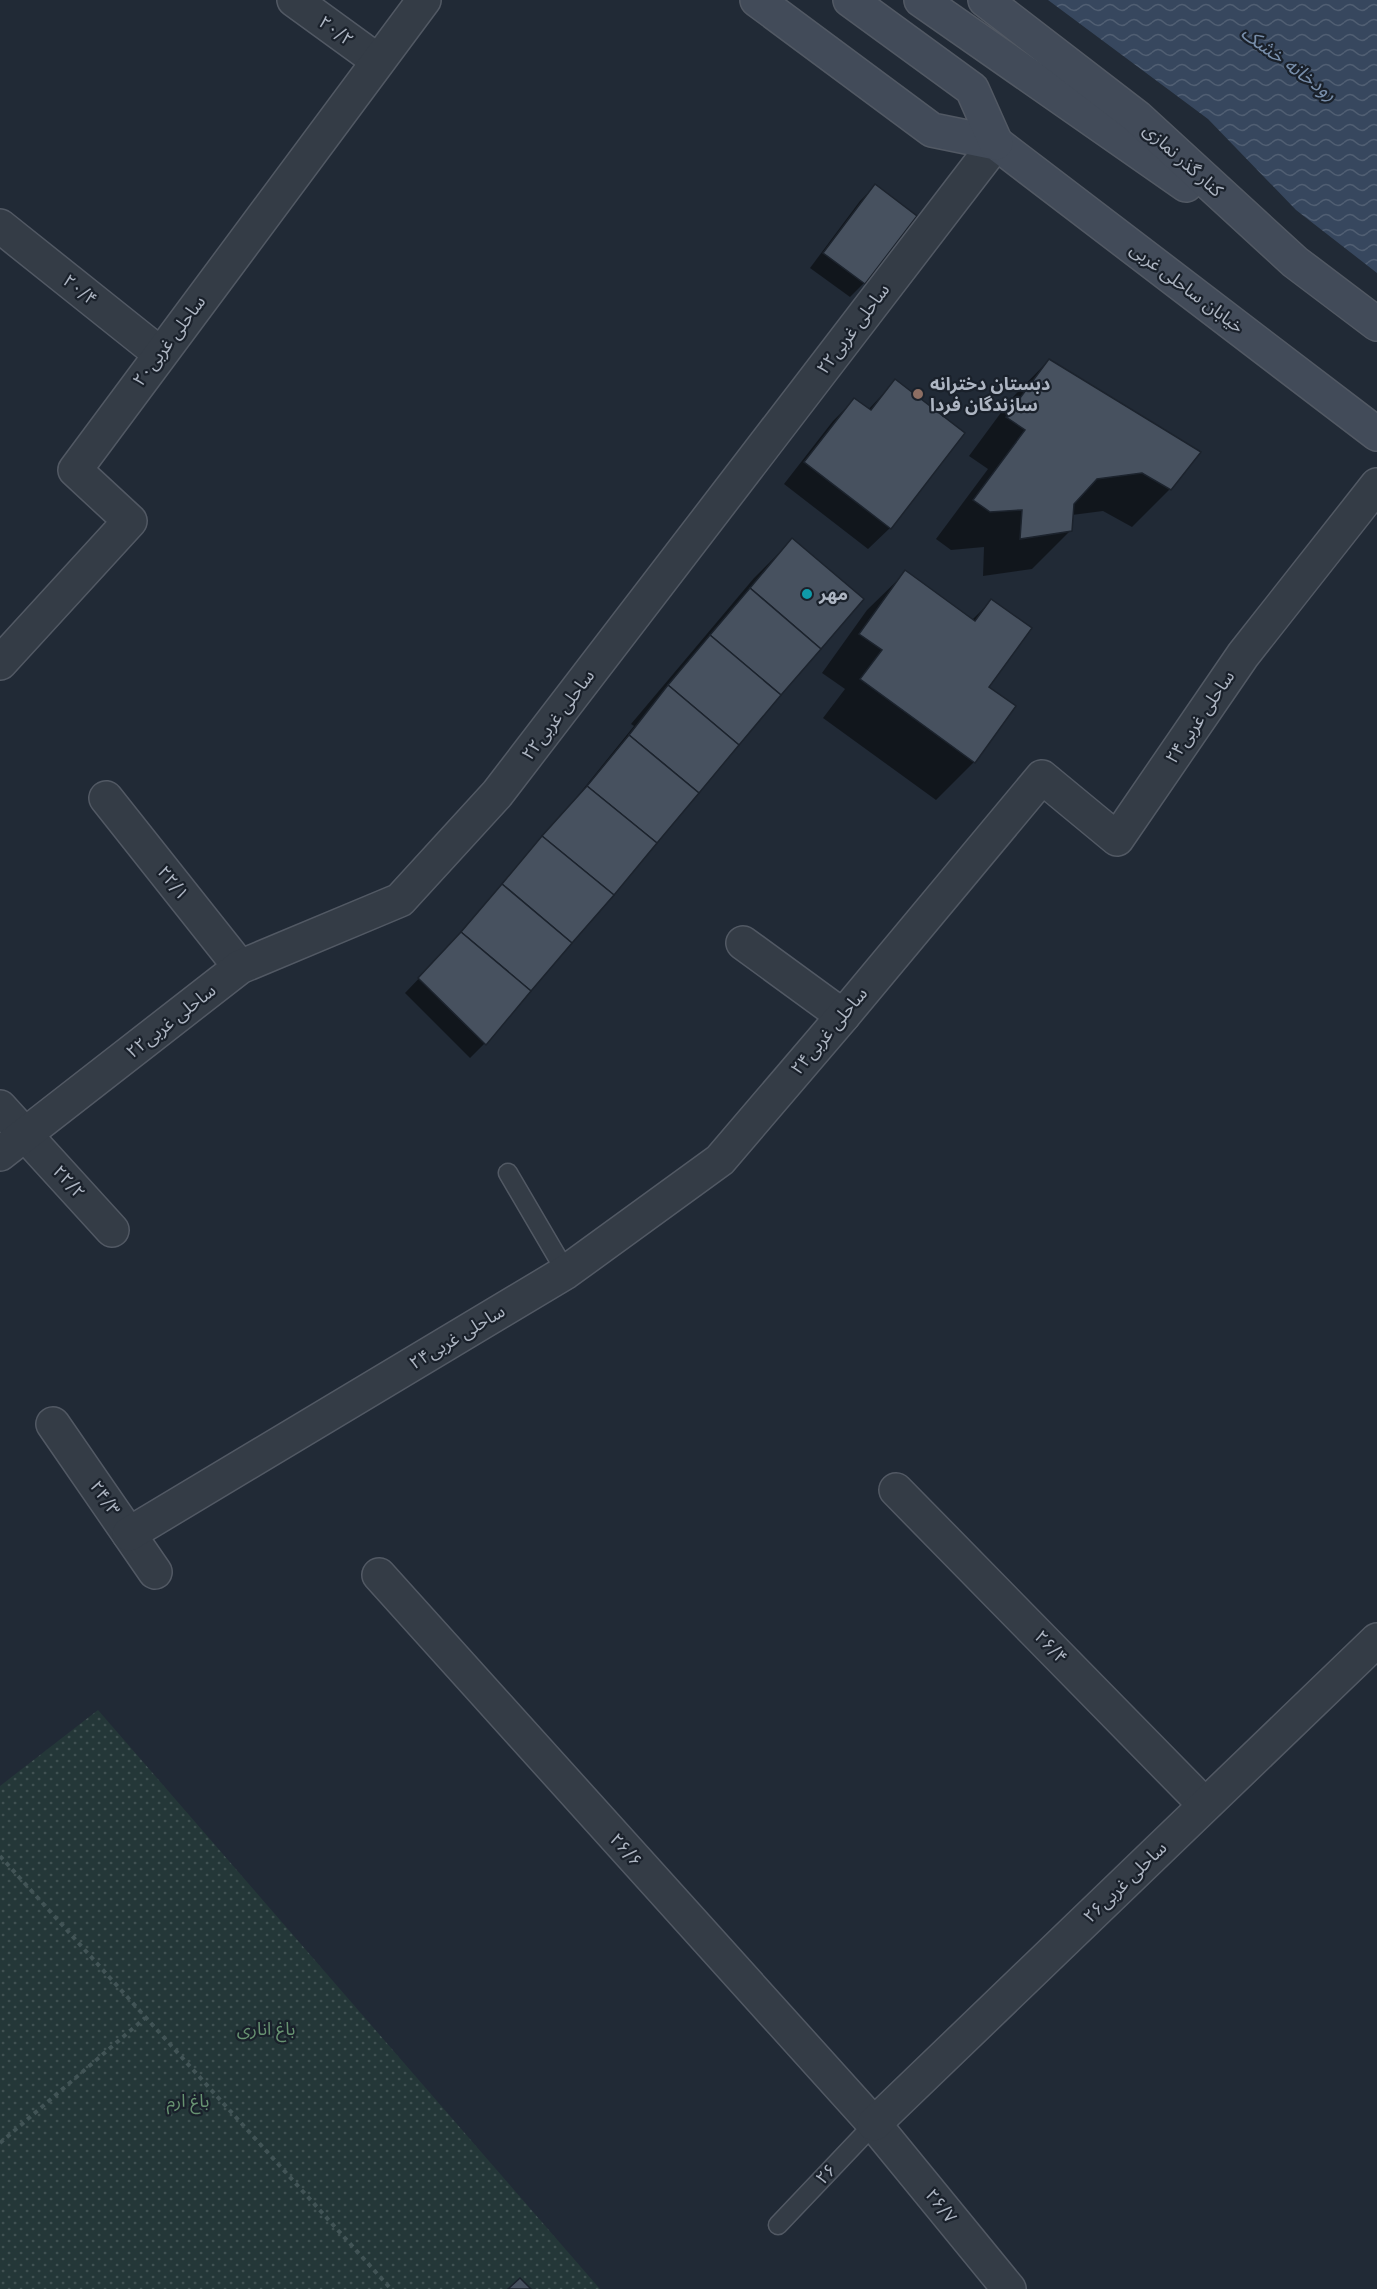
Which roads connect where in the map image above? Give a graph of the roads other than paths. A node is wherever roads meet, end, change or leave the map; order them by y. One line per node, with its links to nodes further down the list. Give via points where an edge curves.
1 (294, 0): 7 (street, ۲۰/۲)
2 (424, 0): 7 (street, ساحلی غربی۲۰)
3 (757, 0): 8 (main road, خیابان ساحلی غربی, via 932,130)
4 (850, 0): 8 (main road, خیابان ساحلی غربی, via 972,89)
5 (921, 0): 10 (main road)
6 (985, 0): 10 (main road, کنار گذر نمازی, via 1137,117)
7 (378, 61): 12 (street, ساحلی غربی۲۰)
8 (996, 143): 13 (main road, خیابان ساحلی غربی); 18 (street, ساحلی غربی۲۲, via 497,794 400,900)
9 (0, 226): 12 (street, ۲۰/۴)
10 (1295, 262): 11 (main road, کنار گذر نمازی)
11 (1377, 324)
12 (159, 354): 15 (street, ساحلی غربی۲۰, via 75,470 130,521)
13 (1377, 434)
14 (1377, 485): 19 (street, ساحلی غربی۲۴, via 1243,655 1117,839 1042,777)
15 (0, 663)
16 (106, 798): 18 (street, ۲۲/۱)
17 (743, 943): 19 (street)
18 (240, 967): 21 (street, ساحلی غربی۲۲)
19 (843, 1016): 25 (street, ساحلی غربی۲۴, via 720,1160)
20 (0, 1107): 21 (street, ۲۲/۲)
21 (25, 1135): 22 (street, ساحلی غربی۲۲); 24 (street, ۲۲/۲)
22 (0, 1154)
23 (508, 1173): 25 (lane)
24 (112, 1230)
25 (566, 1272): 28 (street, ساحلی غربی۲۴)
26 (54, 1424): 28 (street, ۲۴/۳)
27 (896, 1490): 32 (street, ۲۶/۴)
28 (129, 1534): 29 (street, ۲۴/۳)
29 (155, 1572)
30 (379, 1575): 33 (street, ۲۶/۶)
31 (1372, 1655): 32 (street, ساحلی غربی۲۶)
32 (1205, 1805): 33 (street, ساحلی غربی۲۶)
33 (874, 2124): 34 (lane, ۲۶); 35 (street, ۲۶/۷)
34 (778, 2225)
35 (1009, 2289)

